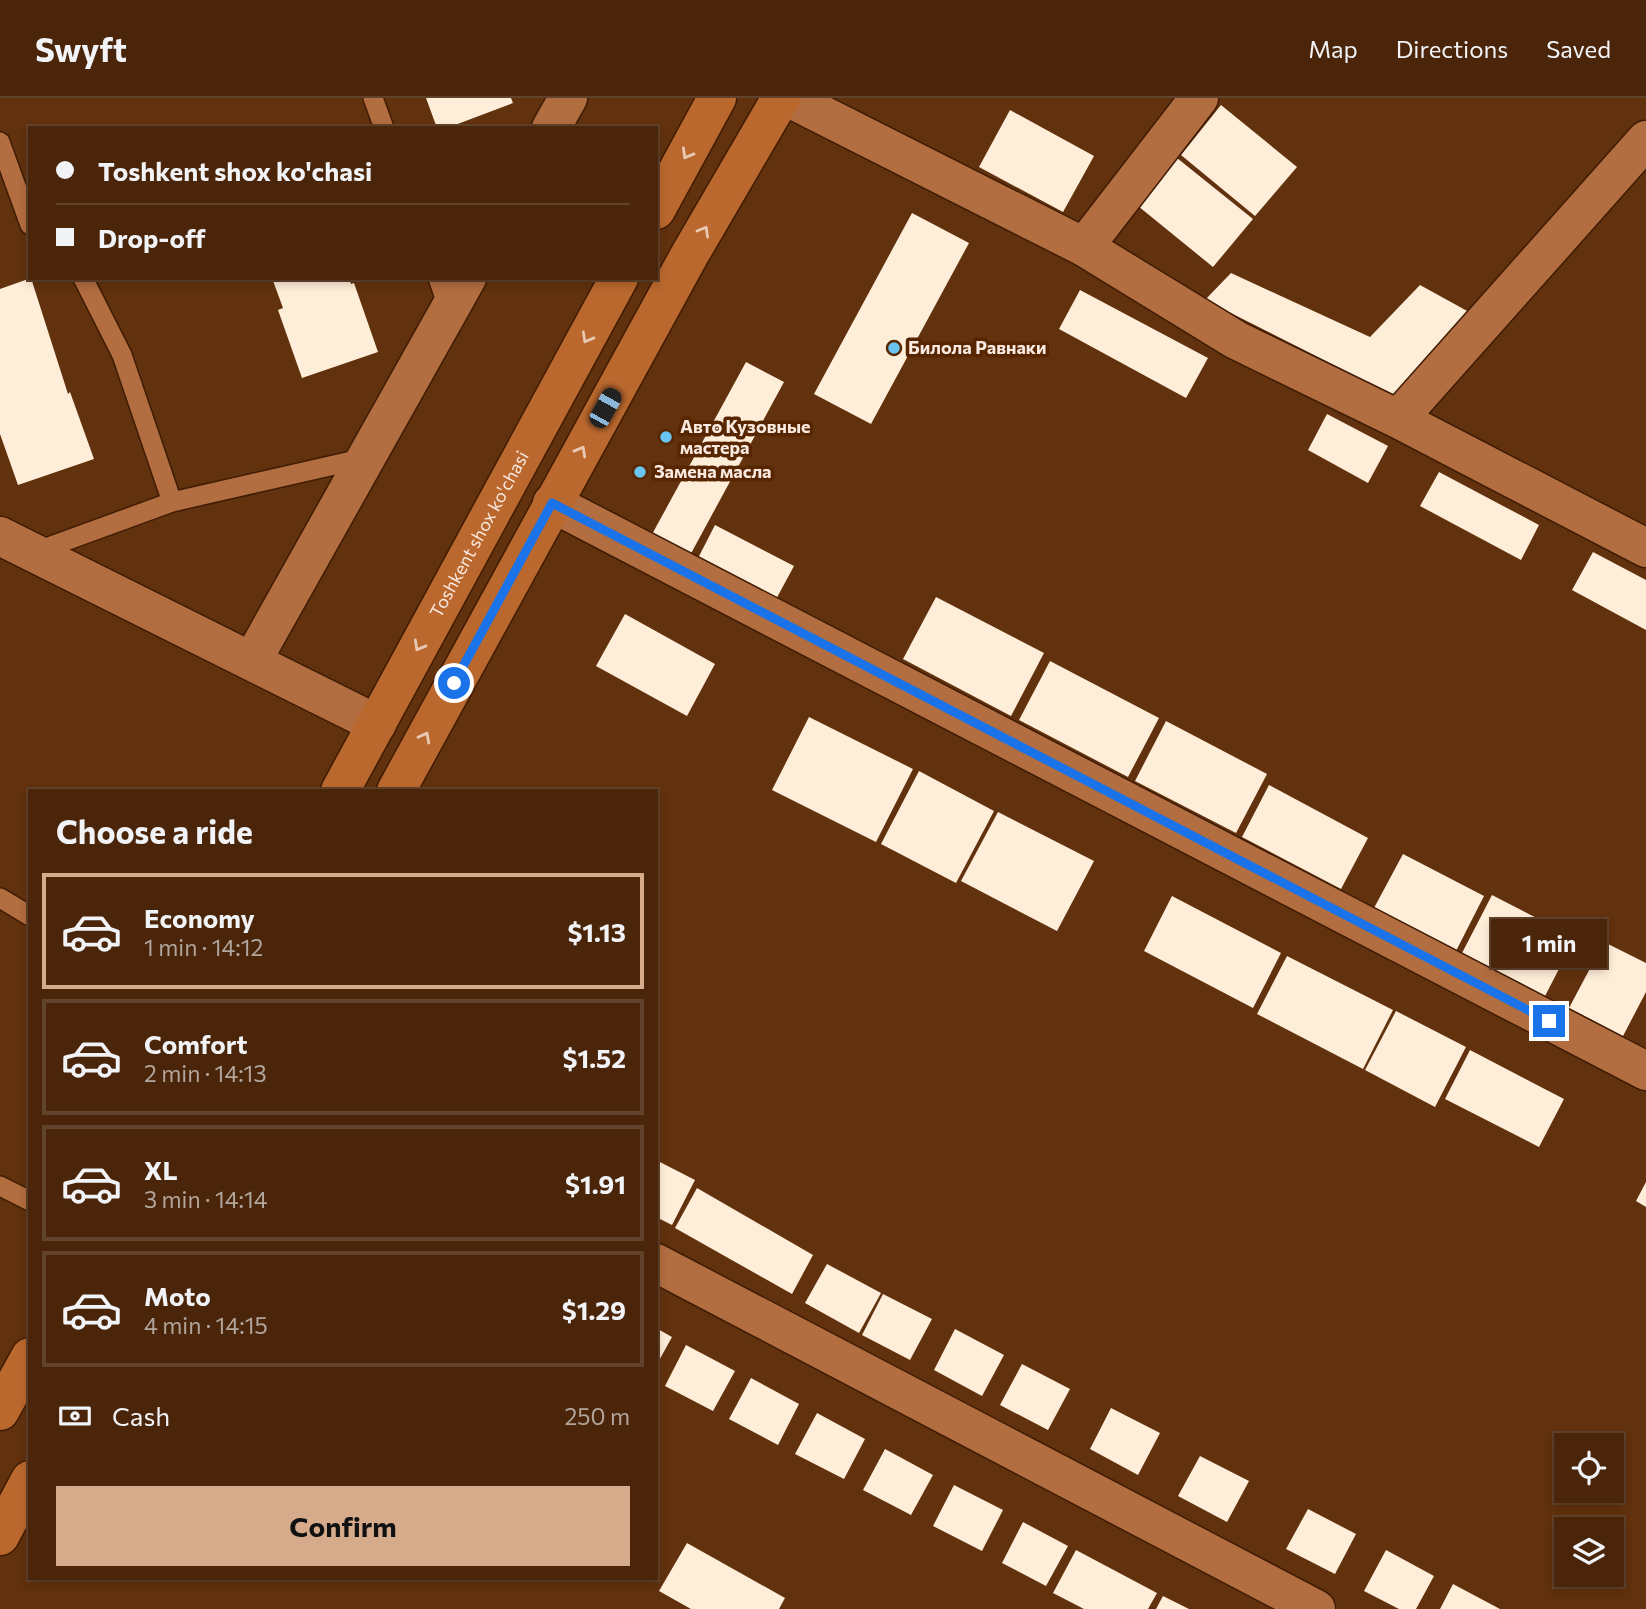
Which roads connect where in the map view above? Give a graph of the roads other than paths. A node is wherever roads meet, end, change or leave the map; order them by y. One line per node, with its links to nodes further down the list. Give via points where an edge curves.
1 (373, 98): 7 (lane)
2 (568, 98): 8 (street)
3 (717, 98): 11 (main road, one-way to 11)
4 (780, 98): 14 (main road, one-way to 4)
5 (789, 98): 13 (street)
6 (1199, 98): 13 (street)
7 (383, 126)
8 (552, 126)
9 (1646, 140): 18 (street)
10 (0, 142): 12 (lane)
11 (658, 206)
12 (28, 219)
13 (1084, 247): 18 (street, via 1236,340)
14 (670, 258): 21 (main road, one-way to 14)
15 (84, 280): 20 (lane, via 122,355)
16 (618, 280): 26 (main road, Toshkent shox ko'chasi, one-way to 26)
17 (452, 289): 19 (street)
18 (1398, 419): 23 (street)
19 (366, 458): 20 (lane); 25 (street)
20 (172, 502): 24 (lane)
21 (552, 503): 28 (main road, one-way to 21); 31 (street)
22 (0, 536): 24 (street)
23 (1646, 548)
24 (34, 553): 25 (street)
25 (252, 662): 26 (street)
26 (377, 724): 27 (main road, Toshkent shox ko'chasi)
27 (341, 789)
28 (397, 789)
29 (0, 898): 30 (lane)
30 (28, 915)
31 (1646, 1071)
32 (0, 1186): 33 (lane)
33 (28, 1200)
34 (658, 1264): 39 (street)
35 (28, 1361): 36 (main road)
36 (0, 1411)
37 (28, 1484): 38 (main road)
38 (0, 1536)
39 (1316, 1609)

